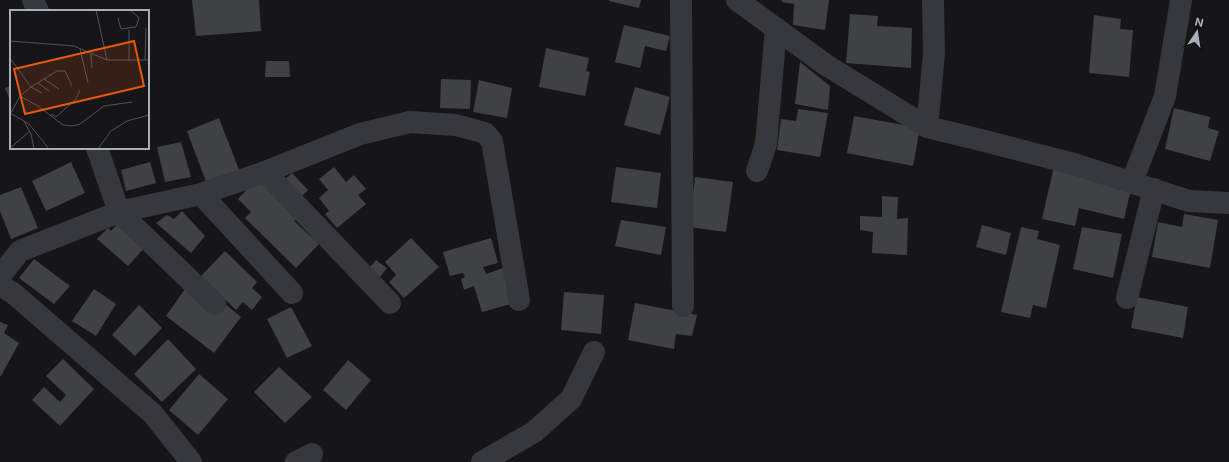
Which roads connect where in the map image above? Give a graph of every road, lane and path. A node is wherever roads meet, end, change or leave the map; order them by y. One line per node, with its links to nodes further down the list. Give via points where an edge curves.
1 (33, 0): 6 (street)
2 (681, 0): 24 (street)
3 (737, 0): 7 (street)
4 (933, 0): 8 (street, via 934,54)
5 (1181, 0): 12 (street, via 1165,96)
6 (38, 10)
7 (776, 28): 8 (street, via 826,65); 10 (street, via 766,144)
8 (927, 127): 12 (street, via 1074,164)
9 (97, 149): 16 (street)
10 (757, 171)
11 (265, 172): 14 (street); 21 (street, via 360,134 410,122 456,125 485,133 492,141); 22 (street)
12 (1132, 182): 13 (street)
13 (1154, 189): 15 (street, via 1189,201); 20 (street)
14 (201, 194): 16 (street); 19 (street)
15 (1229, 203)
16 (119, 212): 17 (street, via 20,251); 23 (street)
17 (0, 276)
18 (0, 285): 26 (street, via 13,293 153,414)
19 (292, 293)
20 (1127, 298)
21 (519, 300)
22 (390, 303)
23 (215, 304)
24 (683, 306)
25 (594, 352): 27 (street, via 571,399 534,432)
26 (191, 462)
27 (482, 462)

